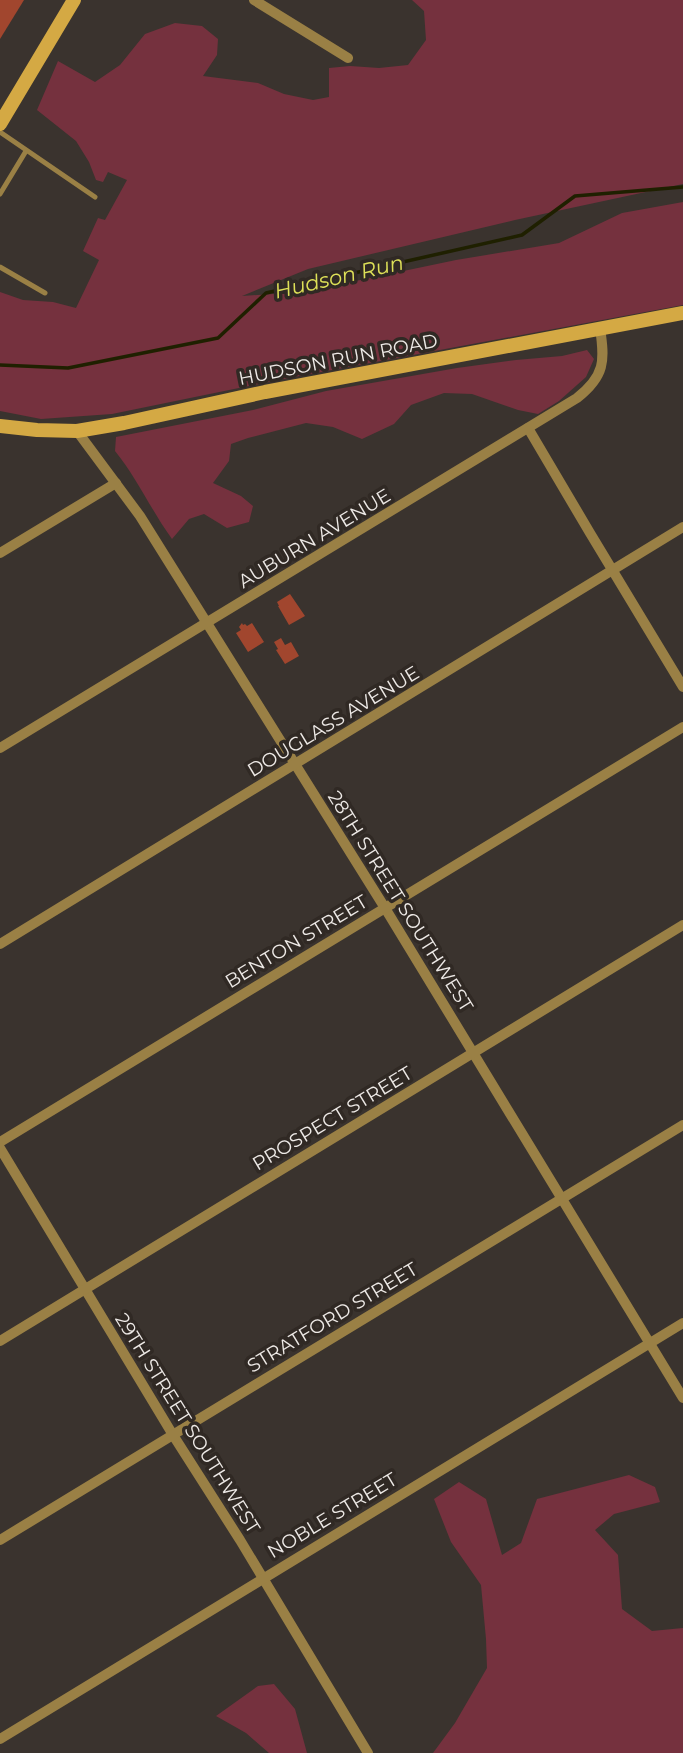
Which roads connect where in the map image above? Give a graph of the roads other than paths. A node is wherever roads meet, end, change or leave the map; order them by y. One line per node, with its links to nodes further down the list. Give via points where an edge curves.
1 (254, 0): 3 (street)
2 (68, 2): 4 (main road)
3 (348, 58)
4 (0, 124)
5 (0, 132): 6 (lane)
6 (26, 151): 7 (lane); 8 (lane)
7 (0, 194)
8 (95, 197)
9 (0, 267): 10 (lane)
10 (45, 293)
11 (683, 313): 12 (main road, HUDSON RUN ROAD)
12 (600, 328): 14 (street, AUBURN AVENUE, via 603,365 595,383); 15 (main road, HUDSON RUN ROAD)
13 (0, 426): 15 (main road, HUDSON RUN ROAD)
14 (528, 428): 19 (street); 20 (street, AUBURN AVENUE)
15 (77, 431): 16 (street, 28TH STREET SOUTHWEST)
16 (116, 483): 18 (street); 20 (street, 28TH STREET SOUTHWEST)
17 (683, 527): 19 (street, DOUGLASS AVENUE)
18 (0, 553)
19 (612, 570): 21 (street); 24 (street, DOUGLASS AVENUE)
20 (207, 623): 23 (street, AUBURN AVENUE); 24 (street, 28TH STREET SOUTHWEST)
21 (683, 687)
22 (683, 727): 25 (street, BENTON STREET)
23 (0, 748)
24 (295, 764): 25 (street, 28TH STREET SOUTHWEST); 27 (street, DOUGLASS AVENUE)
25 (385, 908): 28 (street, 28TH STREET SOUTHWEST); 30 (street, BENTON STREET)
26 (683, 925): 28 (street, PROSPECT STREET)
27 (0, 944)
28 (474, 1052): 32 (street, 28TH STREET SOUTHWEST); 33 (street, PROSPECT STREET)
29 (683, 1125): 32 (street, STRATFORD STREET)
30 (0, 1142)
31 (0, 1148): 33 (street, 29TH STREET SOUTHWEST)
32 (562, 1198): 36 (street, 28TH STREET SOUTHWEST); 38 (street, STRATFORD STREET)
33 (85, 1289): 35 (street, PROSPECT STREET); 38 (street, 29TH STREET SOUTHWEST)
34 (683, 1323): 36 (street, NOBLE STREET)
35 (0, 1342)
36 (650, 1343): 37 (street, 28TH STREET SOUTHWEST); 40 (street, NOBLE STREET)
37 (683, 1398)
38 (173, 1435): 39 (street, STRATFORD STREET); 40 (street, 29TH STREET SOUTHWEST)
39 (0, 1540)
40 (262, 1578): 41 (street, NOBLE STREET); 42 (street, 29TH STREET SOUTHWEST)
41 (0, 1739)
42 (368, 1753)

